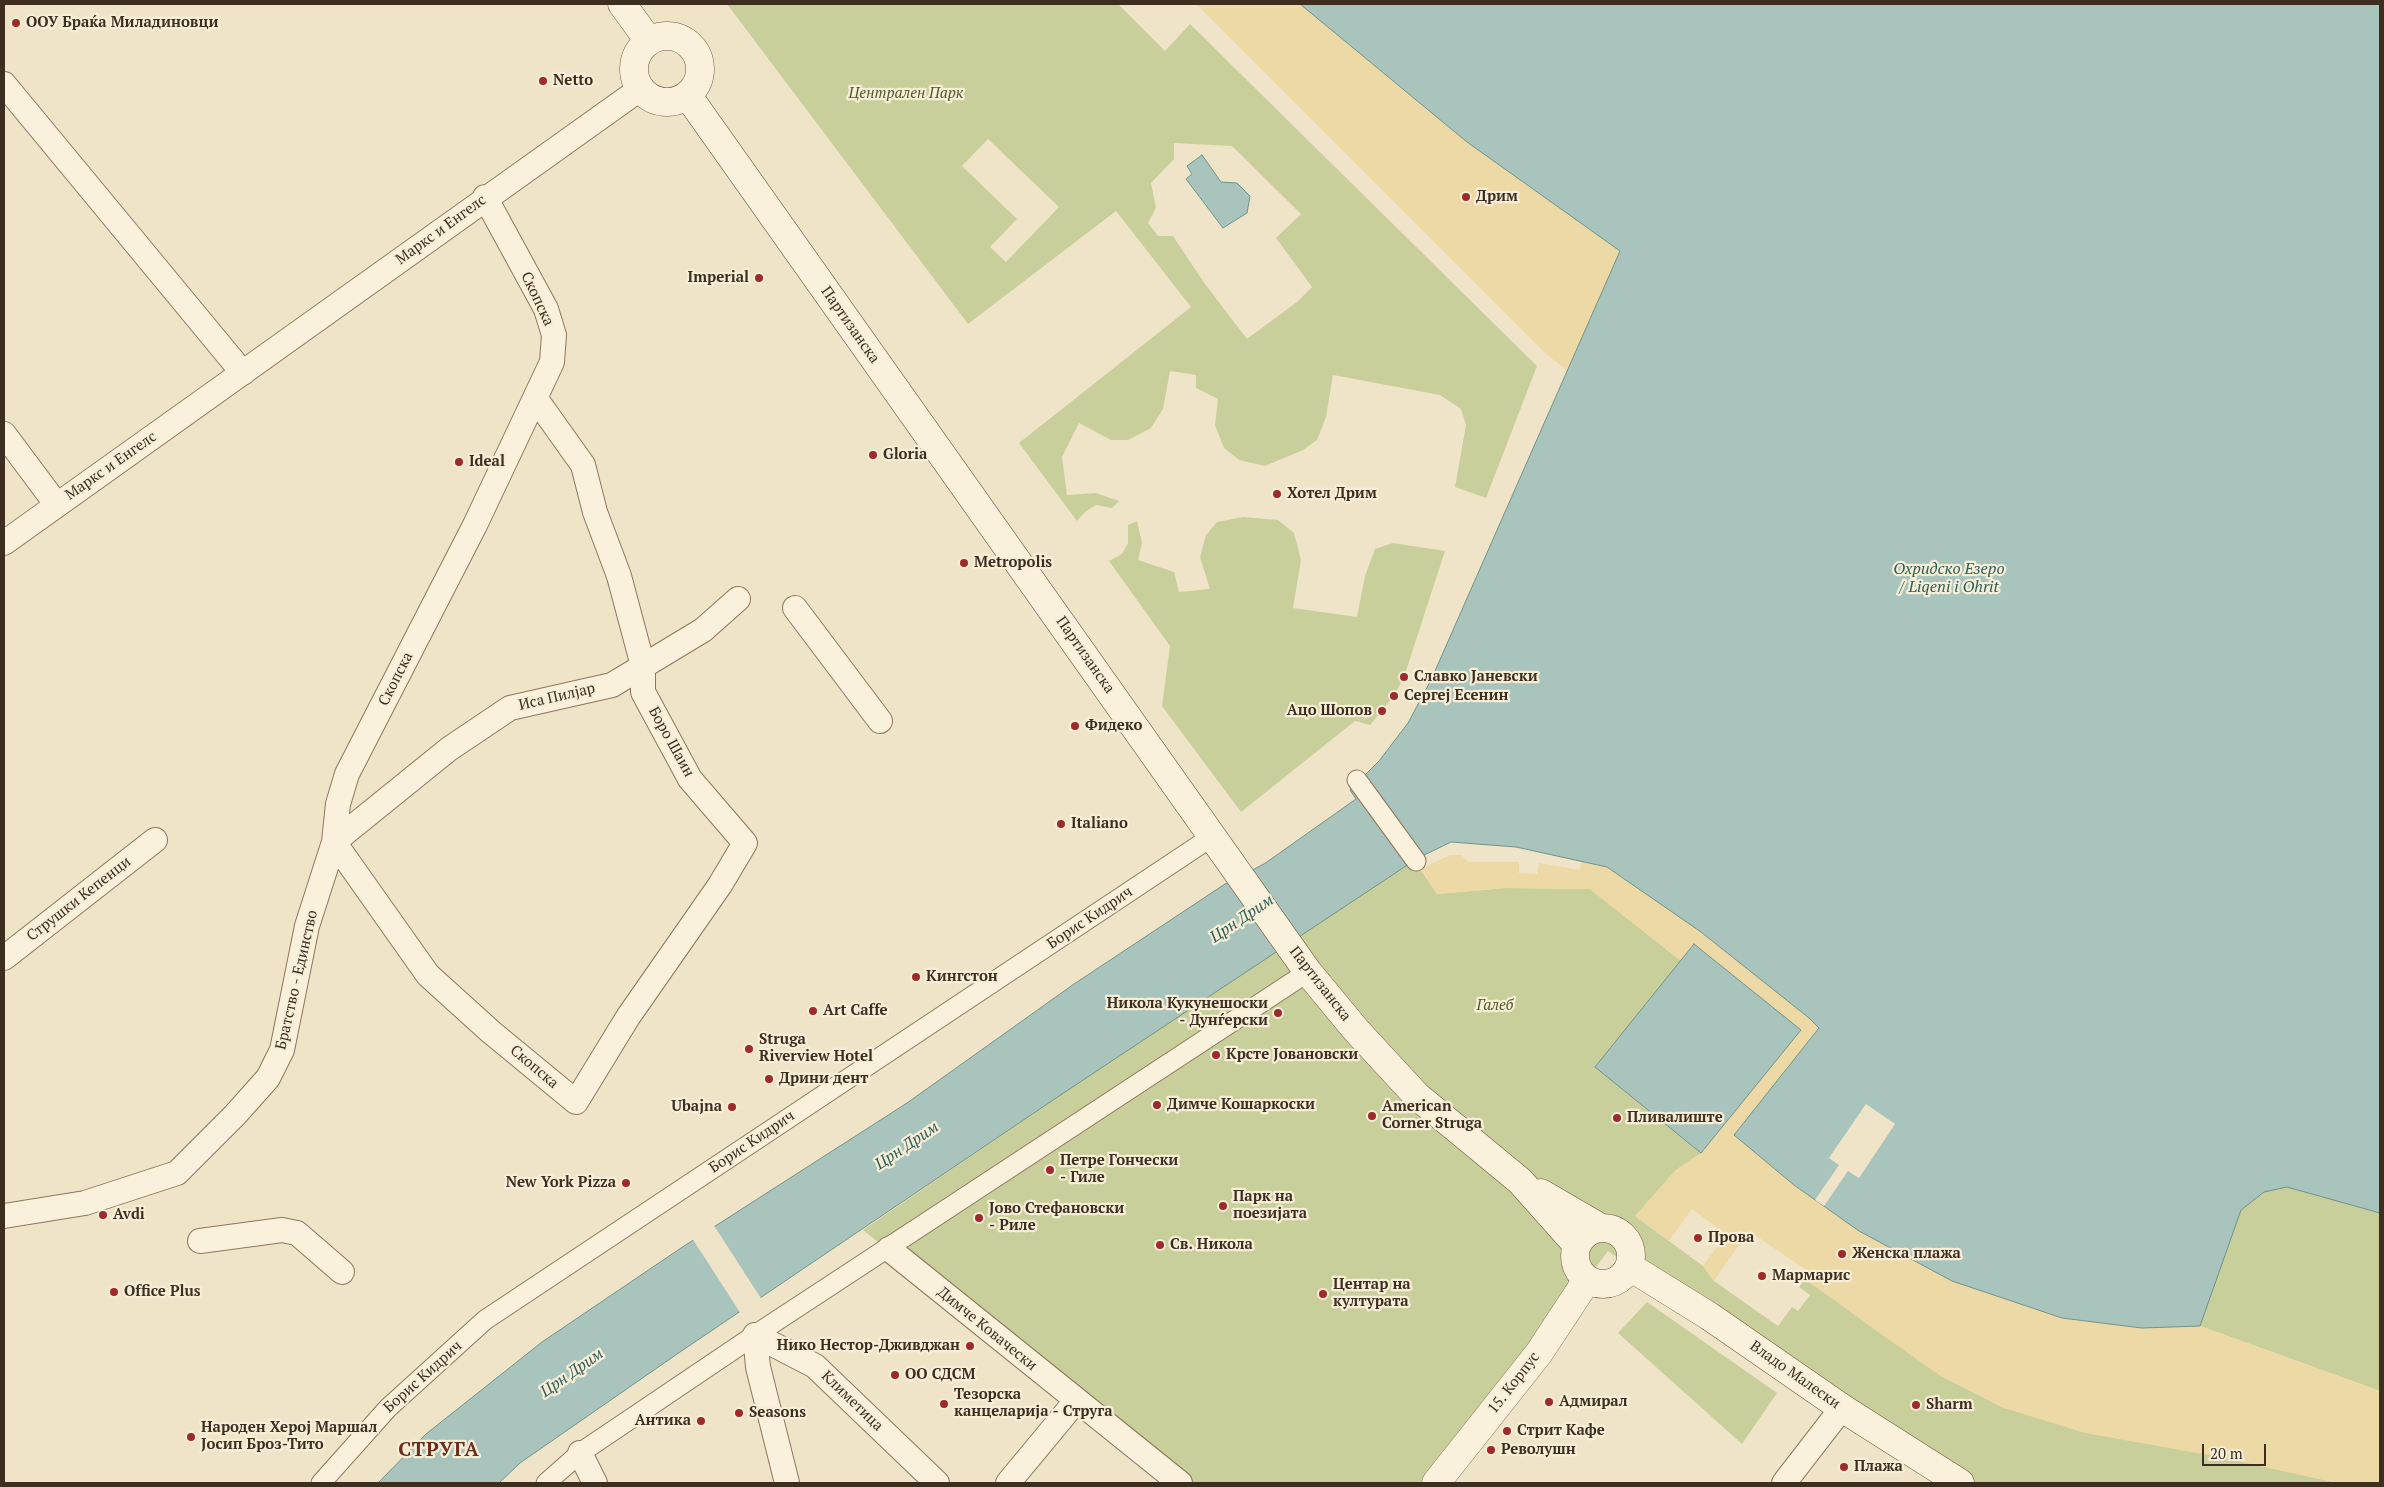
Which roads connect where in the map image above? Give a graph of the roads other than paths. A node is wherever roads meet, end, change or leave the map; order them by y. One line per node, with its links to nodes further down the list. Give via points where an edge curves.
1 (622, 4): 2 (main road)
2 (649, 41): 4 (main road, via 635,58 635,79); 5 (main road, via 670,36 681,39 697,55 699,77)
3 (4, 84): 7 (street)
4 (640, 89): 5 (main road, via 657,102 678,101); 6 (street, Маркс и Енгелс)
5 (688, 96): 19 (main road, Партизанска)
6 (485, 197): 7 (street, Маркс и Енгелс); 8 (street, Скопска, via 546,309 554,335 552,362)
7 (243, 372): 10 (street, Маркс и Енгелс)
8 (536, 398): 14 (street, Боро Шаин, via 583,465 595,512 619,576); 18 (street, Скопска, via 475,525 347,774 338,804)
9 (4, 434): 10 (street)
10 (57, 505): 11 (street, Маркс и Енгелс)
11 (4, 543)
12 (738, 599): 14 (street, Иса Пилјар, via 702,630)
13 (794, 608): 15 (street)
14 (643, 666): 18 (street, Иса Пилјар, via 612,685 510,708 449,749); 23 (street, Боро Шаин, via 643,692 690,779 745,843 720,885 628,1017)
15 (880, 721)
16 (1357, 780): 20 (street)
17 (155, 840): 21 (street, Струшки Кепенци)
18 (334, 842): 23 (street, Скопска, via 428,975); 25 (street, Братство - Единство, via 307,926 282,1050 268,1078 177,1173 85,1202)
19 (1218, 843): 22 (main road, Партизанска); 37 (street, Борис Кидрич, via 485,1320 388,1408)
20 (1416, 861)
21 (4, 958)
22 (1308, 972): 24 (main road, Партизанска, via 1417,1096); 29 (street)
23 (576, 1102)
24 (1520, 1181): 26 (main road, Партизанска); 28 (main road, Партизанска)
25 (4, 1216)
26 (1601, 1228): 28 (main road, via 1591,1230); 30 (main road, via 1619,1232 1628,1242 1632,1254)
27 (200, 1241): 31 (street, via 282,1230 297,1233)
28 (1577, 1245): 32 (main road, via 1575,1257)
29 (889, 1249): 33 (street); 34 (street, Димче Ковачески)
30 (1630, 1267): 32 (main road, via 1612,1283 1599,1284); 35 (main road, Владо Малески, via 1709,1316)
31 (342, 1272)
32 (1587, 1280): 44 (main road, 15. Корпус, via 1539,1353)
33 (755, 1335): 36 (street); 40 (street, via 758,1367); 41 (street, Климетица, via 815,1366)
34 (1076, 1402): 42 (street); 43 (street, Димче Ковачески)
35 (1842, 1408): 45 (street); 46 (main road, Владо Малески)
36 (580, 1454): 38 (street); 39 (street)
37 (321, 1483)
38 (546, 1483)
39 (596, 1483)
40 (787, 1483)
41 (937, 1483)
42 (1008, 1483)
43 (1180, 1483)
44 (1436, 1483)
45 (1784, 1483)
46 (1960, 1483)

